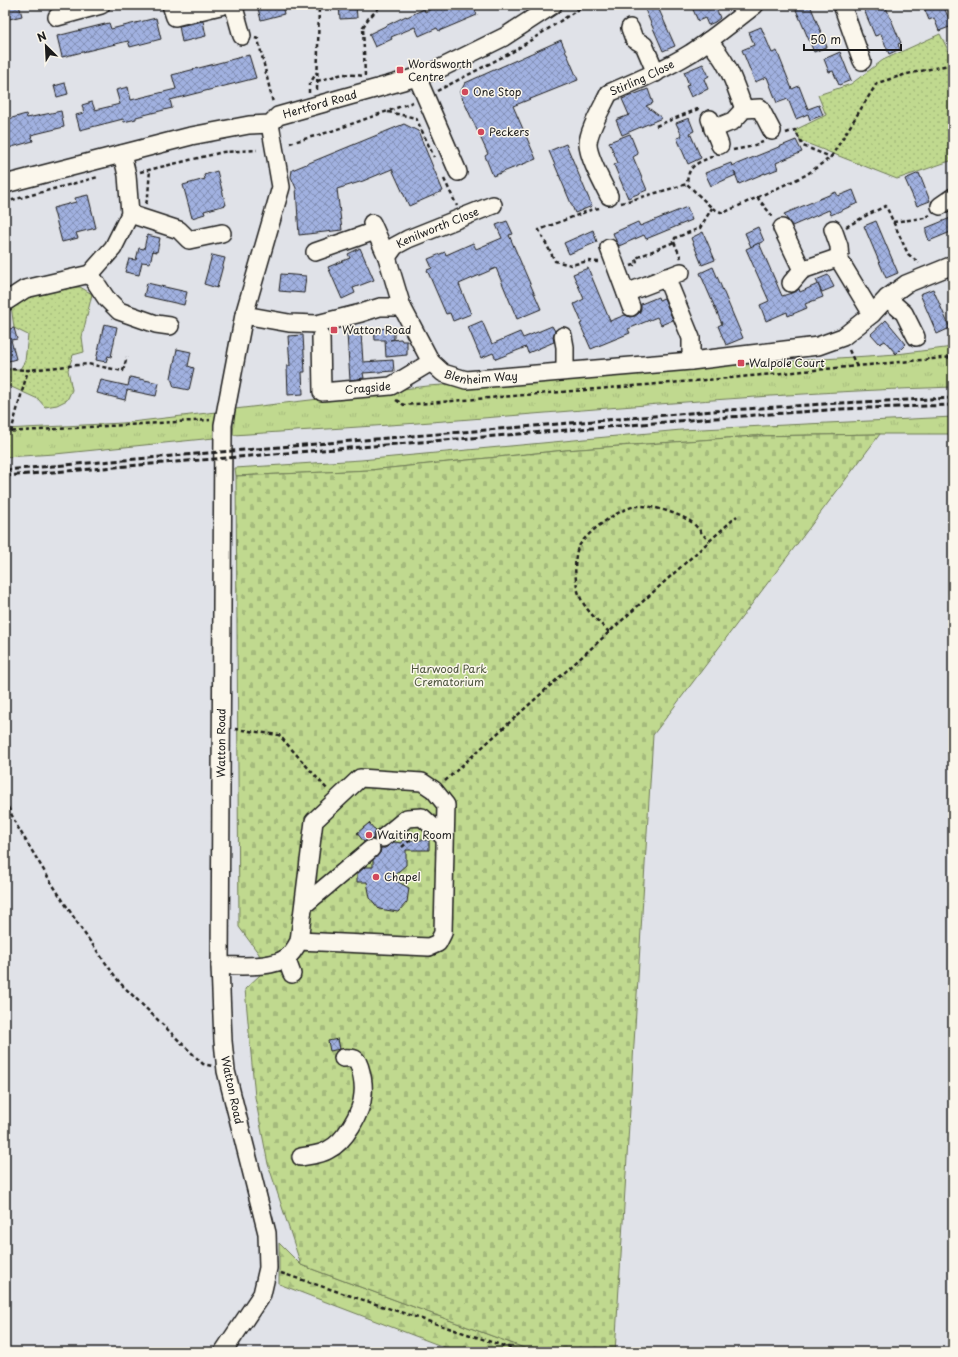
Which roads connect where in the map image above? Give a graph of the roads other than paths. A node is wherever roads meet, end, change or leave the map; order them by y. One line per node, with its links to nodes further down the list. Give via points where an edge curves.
1 (102, 5): 8 (street)
2 (172, 5): 3 (street, via 175,16)
3 (224, 5)
4 (236, 5): 10 (street, via 235,11)
5 (553, 5): 14 (street, Hertford Road, via 504,37)
6 (842, 5): 12 (street)
7 (746, 8): 11 (street, Stirling Close)
8 (57, 17)
9 (630, 28): 13 (street, via 634,39 644,45)
10 (242, 36)
11 (708, 41): 13 (street, Stirling Close); 15 (street, via 719,52 727,66)
12 (862, 61)
13 (656, 72): 22 (street, Stirling Close, via 609,93 590,135 588,144 591,156)
14 (417, 77): 16 (street, Hertford Road, via 367,83); 20 (street, via 432,113)
15 (744, 109): 17 (street, via 760,108); 18 (street, via 732,120 712,124)
16 (274, 120): 19 (street, Hertford Road, via 191,136); 38 (street, Watton Road, via 281,187)
17 (774, 135)
18 (722, 150)
19 (122, 154): 21 (street, Hertford Road); 24 (street)
20 (450, 173)
21 (5, 184)
22 (609, 196)
23 (493, 205): 29 (street, Kenilworth Close, via 408,239 396,246)
24 (136, 216): 27 (street, via 179,230 189,240); 33 (street)
25 (782, 228): 30 (street, via 797,276)
26 (834, 231): 30 (street)
27 (222, 233)
28 (315, 252): 29 (street, Kenilworth Close, via 373,227)
29 (387, 257): 36 (street, Kenilworth Close)
30 (840, 257): 37 (street, via 846,272)
31 (614, 260): 43 (street, via 628,300 646,286 673,275 691,338)
32 (953, 265): 34 (street, Blenheim Way, via 906,284)
33 (90, 274): 35 (street, via 25,289); 39 (street, via 106,298 119,311 156,324)
34 (888, 298): 37 (street, Blenheim Way); 42 (street, via 904,313)
35 (5, 302)
36 (402, 307): 38 (street, via 380,307 316,324 289,323); 44 (street, Blenheim Way)
37 (872, 314): 43 (street, Blenheim Way, via 843,337 818,346)
38 (244, 315): 50 (street, Watton Road, via 223,425)
39 (170, 326)
40 (563, 336): 45 (street)
41 (321, 337): 44 (street, Cragside, via 322,392 391,386)
42 (916, 337)
43 (691, 361): 45 (street, Blenheim Way)
44 (431, 362): 45 (street, Blenheim Way, via 443,373 466,380)
45 (565, 371)
46 (445, 838): 47 (street, via 422,817 406,818); 47 (street, via 446,806 434,790 422,782 360,778 314,821); 48 (street, via 443,933 438,943 429,947)
47 (304, 905): 48 (street)
48 (299, 941): 49 (street, via 295,950)
49 (286, 958): 50 (street, via 270,964); 51 (street)
50 (220, 966): 54 (street, Watton Road, via 222,1041 226,1071 267,1233 268,1268 262,1294)
51 (292, 974)
52 (342, 1058): 53 (street, via 352,1057 359,1064 364,1085 361,1105 350,1127 337,1144 322,1153)
53 (301, 1157)
54 (223, 1352)

